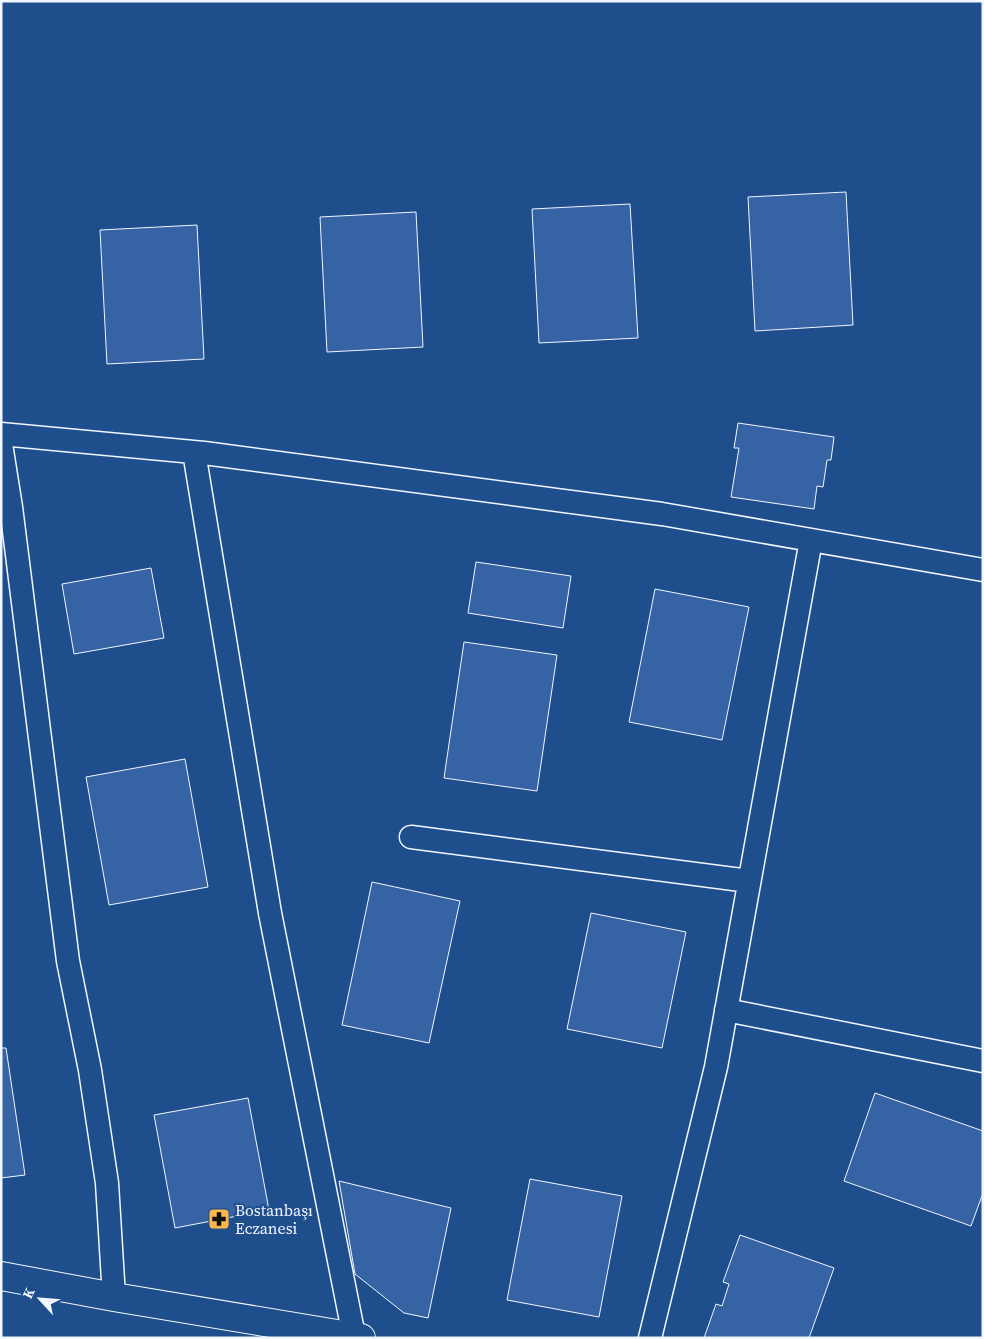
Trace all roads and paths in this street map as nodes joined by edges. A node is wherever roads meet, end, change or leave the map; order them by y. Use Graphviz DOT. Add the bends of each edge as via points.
graph roads {
  1 [pos="1,434"];
  2 [pos="1,444"];
  3 [pos="194,452"];
  4 [pos="811,540"];
  5 [pos="983,570"];
  6 [pos="412,837"];
  7 [pos="749,881"];
  8 [pos="726,1010"];
  9 [pos="983,1061"];
  10 [pos="1,1276"];
  11 [pos="114,1297"];
  12 [pos="357,1337"];
  13 [pos="650,1338"];
  1 -- 3 [label="street"];
  2 -- 11 [label="street" via="68,961 90,1070 107,1182"];
  3 -- 4 [label="street" via="662,514"];
  3 -- 12 [label="street" via="270,913"];
  4 -- 5 [label="street"];
  4 -- 7 [label="street"];
  6 -- 7 [label="street"];
  7 -- 8 [label="street"];
  8 -- 9 [label="street"];
  8 -- 13 [label="street" via="716,1068"];
  10 -- 11 [label="main road"];
  11 -- 12 [label="main road"];
}
